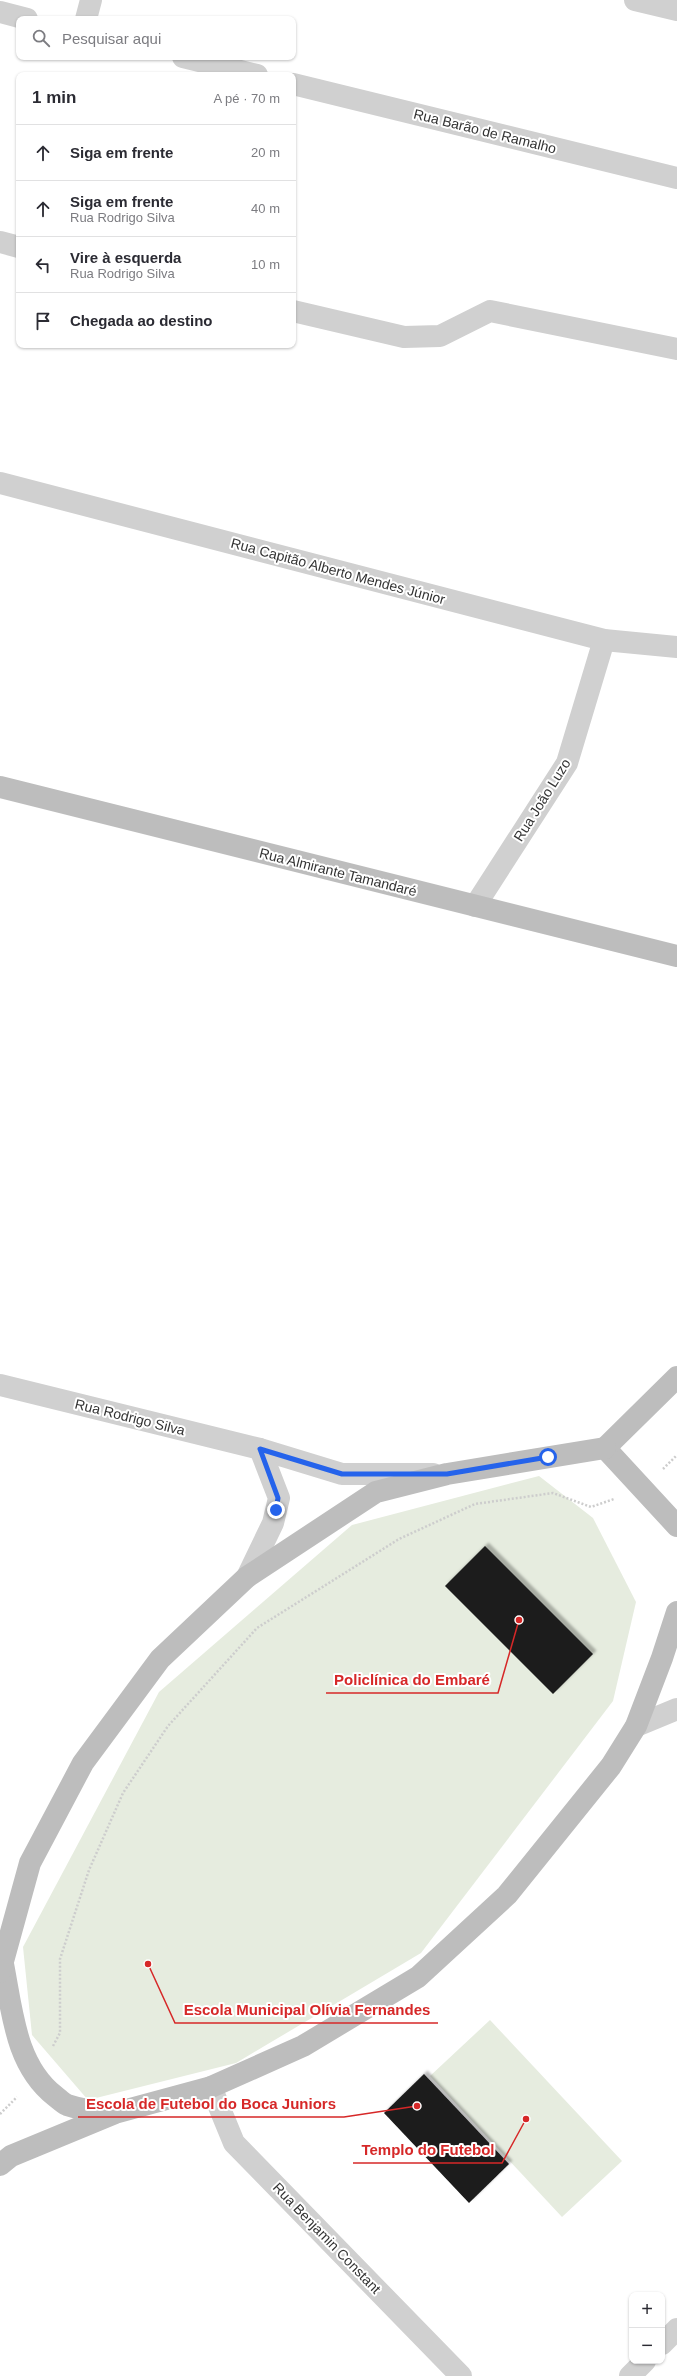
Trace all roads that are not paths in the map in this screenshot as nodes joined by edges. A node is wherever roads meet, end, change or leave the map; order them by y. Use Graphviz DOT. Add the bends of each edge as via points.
graph roads {
  1 [pos="91,0"];
  2 [pos="635,0"];
  3 [pos="677,10"];
  4 [pos="0,12"];
  5 [pos="16,16"];
  6 [pos="87,16"];
  7 [pos="191,60"];
  8 [pos="217,70"];
  9 [pos="233,72"];
  10 [pos="296,85"];
  11 [pos="677,177"];
  12 [pos="0,242"];
  13 [pos="16,246"];
  14 [pos="296,312"];
  15 [pos="677,349"];
  16 [pos="0,483"];
  17 [pos="604,640"];
  18 [pos="677,647"];
  19 [pos="0,787"];
  20 [pos="474,906"];
  21 [pos="677,956"];
  22 [pos="677,1377"];
  23 [pos="0,1385"];
  24 [pos="605,1448"];
  25 [pos="260,1449"];
  26 [pos="447,1474"];
  27 [pos="677,1526"];
  28 [pos="677,1537"];
  29 [pos="247,1577"];
  30 [pos="677,1612"];
  31 [pos="677,1709"];
  32 [pos="636,1726"];
  33 [pos="1,1963"];
  34 [pos="211,2087"];
  35 [pos="115,2113"];
  36 [pos="0,2165"];
  37 [pos="677,2330"];
  38 [pos="665,2341"];
  39 [pos="642,2364"];
  40 [pos="461,2376"];
  41 [pos="630,2376"];
  1 -- 6 [label="street"];
  2 -- 3 [label="street"];
  4 -- 5 [label="street"];
  7 -- 8 [label="street"];
  8 -- 9 [label="street"];
  10 -- 11 [label="street, Rua Barão de Ramalho"];
  12 -- 13 [label="street"];
  14 -- 15 [label="street" via="404,337 440,336 490,311"];
  16 -- 17 [label="street, Rua Capitão Alberto Mendes Júnior"];
  17 -- 18 [label="street, Rua Capitão Alberto Mendes Júnior"];
  17 -- 20 [label="street, Rua João Luzo" via="567,763"];
  19 -- 20 [label="main road, Rua Almirante Tamandaré"];
  20 -- 21 [label="main road, Rua Almirante Tamandaré"];
  22 -- 24 [label="main road"];
  23 -- 25 [label="street, Rua Rodrigo Silva"];
  24 -- 26 [label="main road"];
  24 -- 27 [label="main road"];
  25 -- 26 [label="street, Rua Rodrigo Silva" via="342,1474"];
  25 -- 29 [label="street" via="278,1498 273,1523"];
  26 -- 29 [label="main road" via="376,1492"];
  27 -- 28 [label="main road"];
  29 -- 33 [label="main road" via="160,1659 83,1763 30,1863"];
  30 -- 32 [label="main road"];
  31 -- 32 [label="street"];
  32 -- 34 [label="main road" via="611,1766 507,1895 418,1978 303,2046"];
  33 -- 35 [label="main road" via="16,2032 23,2055 36,2078 66,2104 89,2111"];
  34 -- 35 [label="main road"];
  34 -- 40 [label="street, Rua Benjamin Constant" via="234,2143"];
  35 -- 36 [label="main road" via="11,2156"];
  37 -- 38 [label="street"];
  39 -- 41 [label="street"];
}
